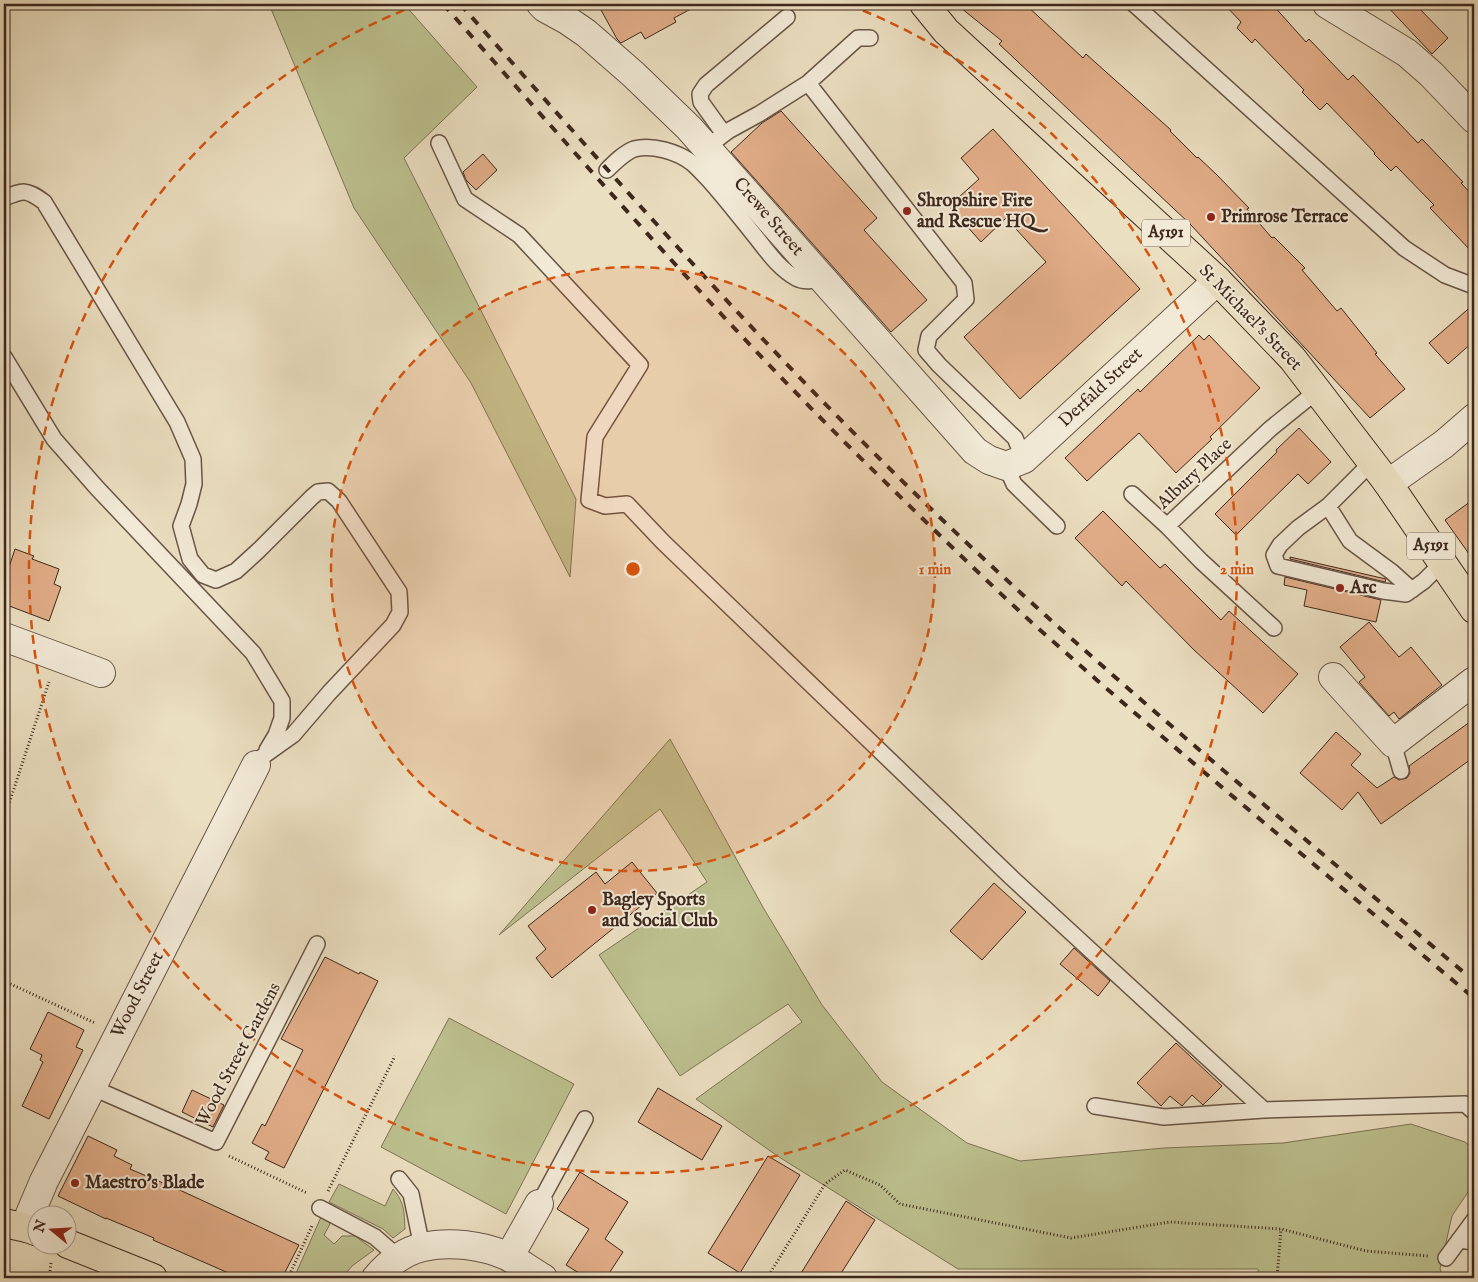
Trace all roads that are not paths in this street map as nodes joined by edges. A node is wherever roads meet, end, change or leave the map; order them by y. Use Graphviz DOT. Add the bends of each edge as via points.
graph roads {
  1 [pos="541,4"];
  2 [pos="924,4"];
  3 [pos="1134,4"];
  4 [pos="1327,4"];
  5 [pos="574,12"];
  6 [pos="787,17"];
  7 [pos="870,38"];
  8 [pos="808,83"];
  9 [pos="1474,119"];
  10 [pos="715,140"];
  11 [pos="439,143"];
  12 [pos="607,170"];
  13 [pos="4,198"];
  14 [pos="821,276"];
  15 [pos="1216,280"];
  16 [pos="1474,286"];
  17 [pos="4,357"];
  18 [pos="1316,391"];
  19 [pos="1474,418"];
  20 [pos="1015,462"];
  21 [pos="1380,472"];
  22 [pos="1132,494"];
  23 [pos="1328,506"];
  24 [pos="1057,526"];
  25 [pos="1167,526"];
  26 [pos="1442,563"];
  27 [pos="1412,590"];
  28 [pos="1474,609"];
  29 [pos="1274,628"];
  30 [pos="4,637"];
  31 [pos="102,673"];
  32 [pos="1333,677"];
  33 [pos="1474,681"];
  34 [pos="1392,744"];
  35 [pos="259,761"];
  36 [pos="1401,771"];
  37 [pos="318,944"];
  38 [pos="91,1087"];
  39 [pos="1095,1106"];
  40 [pos="1264,1110"];
  41 [pos="1474,1112"];
  42 [pos="586,1119"];
  43 [pos="398,1179"];
  44 [pos="322,1204"];
  45 [pos="539,1204"];
  46 [pos="1474,1220"];
  47 [pos="23,1228"];
  48 [pos="1467,1241"];
  49 [pos="78,1248"];
  50 [pos="410,1252"];
  51 [pos="509,1257"];
  52 [pos="1446,1258"];
  53 [pos="154,1278"];
  54 [pos="376,1278"];
  55 [pos="543,1278"];
  1 -- 5 [label="street, Crewe Street" via="545,8"];
  2 -- 15 [label="main road, St Michael's Street / A5191" via="946,31"];
  3 -- 16 [label="lane" via="1404,248 1445,275"];
  4 -- 9 [label="street" via="1408,53"];
  5 -- 10 [label="street, Crewe Street" via="586,33 689,128"];
  6 -- 10 [label="lane" via="706,85 700,94"];
  7 -- 8 [label="lane" via="858,38"];
  8 -- 10 [label="lane"];
  8 -- 20 [label="lane" via="964,283 966,298 929,336 926,350 1015,438"];
  10 -- 14 [label="street, Crewe Street"];
  11 -- 40 [label="lane" via="465,199 519,235 640,365 595,437 589,500 605,506 627,504 1012,878"];
  12 -- 14 [label="lane" via="626,153 636,149 665,150 681,155 693,163 722,195 787,272 808,281"];
  13 -- 35 [label="lane" via="20,191 32,193 44,202 177,422 193,460 194,484 181,526 190,559 203,575 216,580 236,571 312,497 318,492 328,492 339,501 399,592 400,612 393,625 292,735"];
  14 -- 20 [label="street, Crewe Street" via="975,451 989,460"];
  15 -- 18 [label="main road, St Michael's Street / A5191" via="1292,358"];
  15 -- 20 [label="street, Derfald Street"];
  17 -- 35 [label="lane" via="54,439 253,654 266,674 282,701 282,718 276,735"];
  18 -- 21 [label="main road, St Michael's Street / A5191"];
  18 -- 25 [label="lane, Albury Place" via="1270,429"];
  19 -- 21 [label="street" via="1396,478"];
  20 -- 24 [label="lane" via="1014,484"];
  21 -- 23 [label="lane"];
  21 -- 26 [label="main road, A5191"];
  22 -- 25 [label="lane"];
  23 -- 27 [label="lane" via="1350,541"];
  23 -- 27 [label="lane" via="1280,544 1274,555 1278,566 1383,592 1406,594"];
  25 -- 29 [label="lane, Albury Place"];
  26 -- 27 [label="lane"];
  26 -- 28 [label="main road, A5191"];
  30 -- 31 [label="street"];
  32 -- 34 [label="street"];
  33 -- 34 [label="street"];
  34 -- 36 [label="lane"];
  35 -- 38 [label="street, Wood Street"];
  37 -- 38 [label="lane, Wood Street Gardens" via="216,1142"];
  38 -- 47 [label="street, Wood Street"];
  39 -- 40 [label="lane" via="1164,1117"];
  40 -- 41 [label="lane" via="1465,1104"];
  42 -- 45 [label="lane"];
  43 -- 50 [label="lane" via="411,1194"];
  44 -- 50 [label="lane" via="375,1237"];
  45 -- 51 [label="street"];
  46 -- 48 [label="lane"];
  48 -- 52 [label="lane"];
  49 -- 53 [label="main road"];
  50 -- 51 [label="street" via="441,1245 469,1246"];
  50 -- 54 [label="street"];
  51 -- 55 [label="street"];
}
